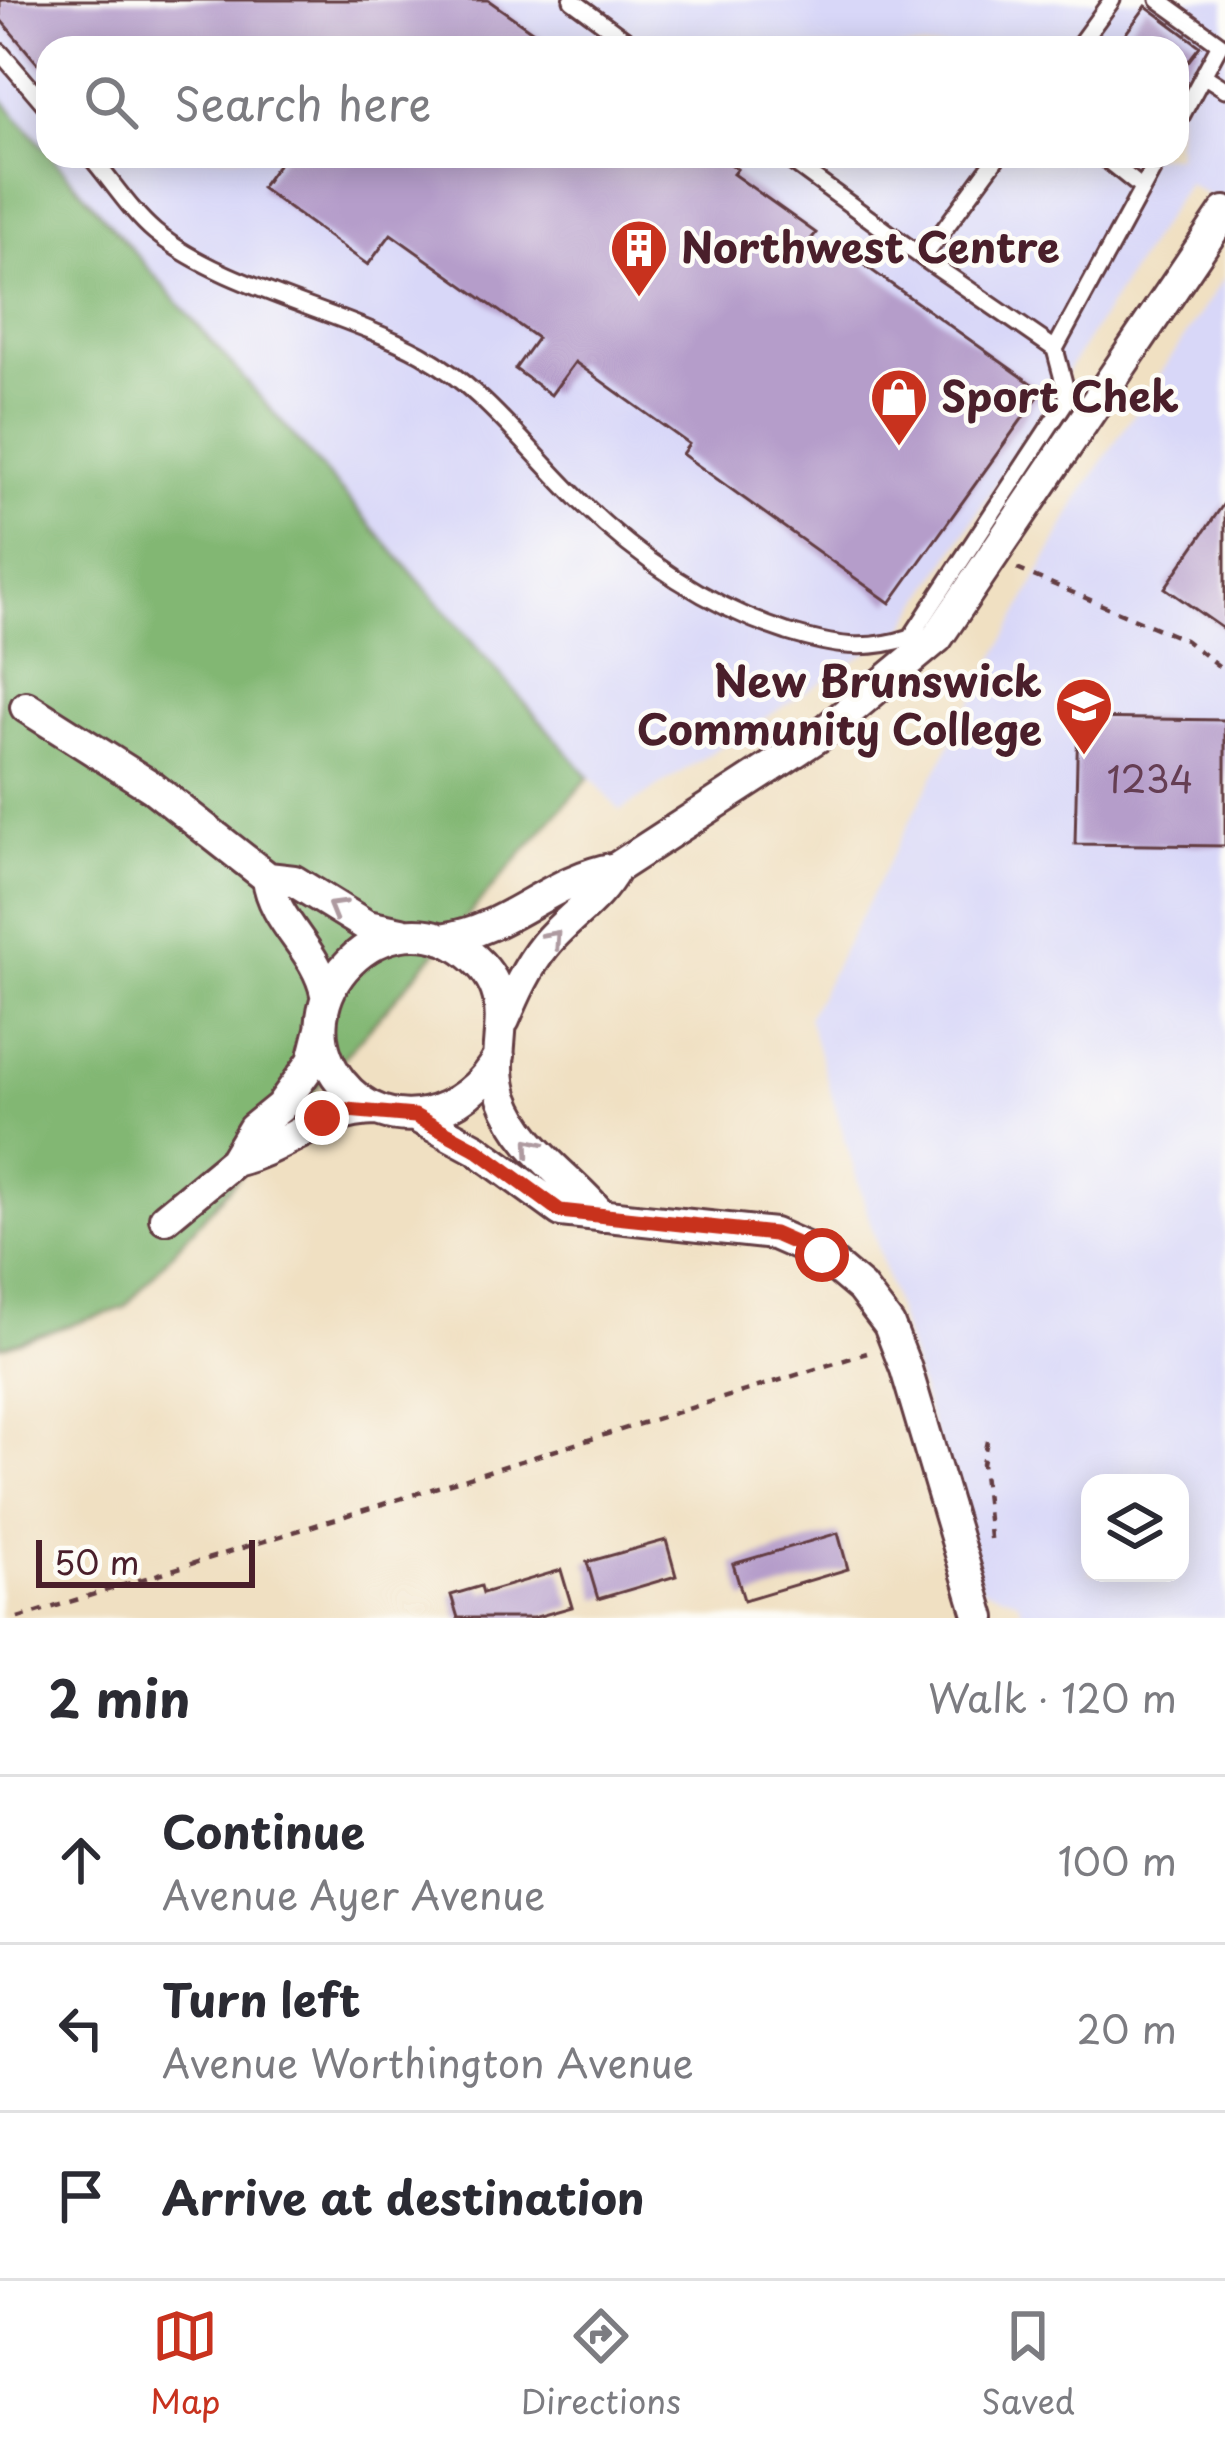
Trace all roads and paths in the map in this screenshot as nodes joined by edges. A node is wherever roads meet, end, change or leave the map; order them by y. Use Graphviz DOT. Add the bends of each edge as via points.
graph roads {
  1 [pos="572,0"];
  2 [pos="1112,0"];
  3 [pos="1159,0"];
  4 [pos="621,36"];
  5 [pos="1086,36"];
  6 [pos="0,52"];
  7 [pos="1203,75"];
  8 [pos="1225,89"];
  9 [pos="36,94"];
  10 [pos="1189,101"];
  11 [pos="100,168"];
  12 [pos="800,168"];
  13 [pos="989,168"];
  14 [pos="1117,168"];
  15 [pos="1153,168"];
  16 [pos="1142,188"];
  17 [pos="1225,212"];
  18 [pos="923,258"];
  19 [pos="1055,349"];
  20 [pos="995,556"];
  21 [pos="1225,671"];
  22 [pos="26,707"];
  23 [pos="616,868"];
  24 [pos="268,878"];
  25 [pos="406,934"];
  26 [pos="442,939"];
  27 [pos="326,994"];
  28 [pos="504,1020"];
  29 [pos="321,1029"];
  30 [pos="499,1056"];
  31 [pos="380,1110"];
  32 [pos="415,1116"];
  33 [pos="234,1161"];
  34 [pos="602,1216"];
  35 [pos="165,1218"];
  36 [pos="878,1349"];
  37 [pos="18,1618"];
  38 [pos="980,1618"];
  1 -- 4 [label="lane"];
  2 -- 5 [label="lane"];
  3 -- 7 [label="lane" via="1220,44"];
  6 -- 9 [label="lane"];
  7 -- 8 [label="lane"];
  7 -- 10 [label="lane"];
  11 -- 19 [label="lane" via="156,232 238,278 421,354 475,392 578,500 687,588 826,644 873,650 911,637 1068,398"];
  12 -- 18 [label="lane"];
  13 -- 18 [label="lane"];
  14 -- 16 [label="lane"];
  15 -- 16 [label="lane"];
  16 -- 19 [label="lane"];
  17 -- 20 [label="street"];
  18 -- 19 [label="lane"];
  20 -- 21 [label="path" via="1184,640"];
  20 -- 23 [label="street" via="938,638 836,722"];
  22 -- 24 [label="street" via="152,787"];
  23 -- 26 [label="street" via="579,874 479,934"];
  28 -- 23 [label="street, one-way" via="532,962 600,898"];
  25 -- 24 [label="street, one-way" via="367,926 294,881"];
  24 -- 27 [label="street" via="271,902 321,970"];
  25 -- 26 [label="street"];
  25 -- 27 [label="street" via="357,952"];
  26 -- 28 [label="street" via="485,970"];
  27 -- 29 [label="street"];
  28 -- 30 [label="street"];
  29 -- 31 [label="street" via="338,1078"];
  29 -- 33 [label="street" via="302,1080 253,1129"];
  30 -- 32 [label="street" via="466,1099"];
  34 -- 30 [label="street, one-way" via="523,1139 502,1095"];
  31 -- 32 [label="street"];
  31 -- 33 [label="street" via="322,1118 270,1152"];
  32 -- 34 [label="street" via="560,1211"];
  33 -- 35 [label="street"];
  34 -- 38 [label="street" via="774,1234 822,1255 861,1288 889,1325 906,1369"];
  36 -- 37 [label="path"];
}
